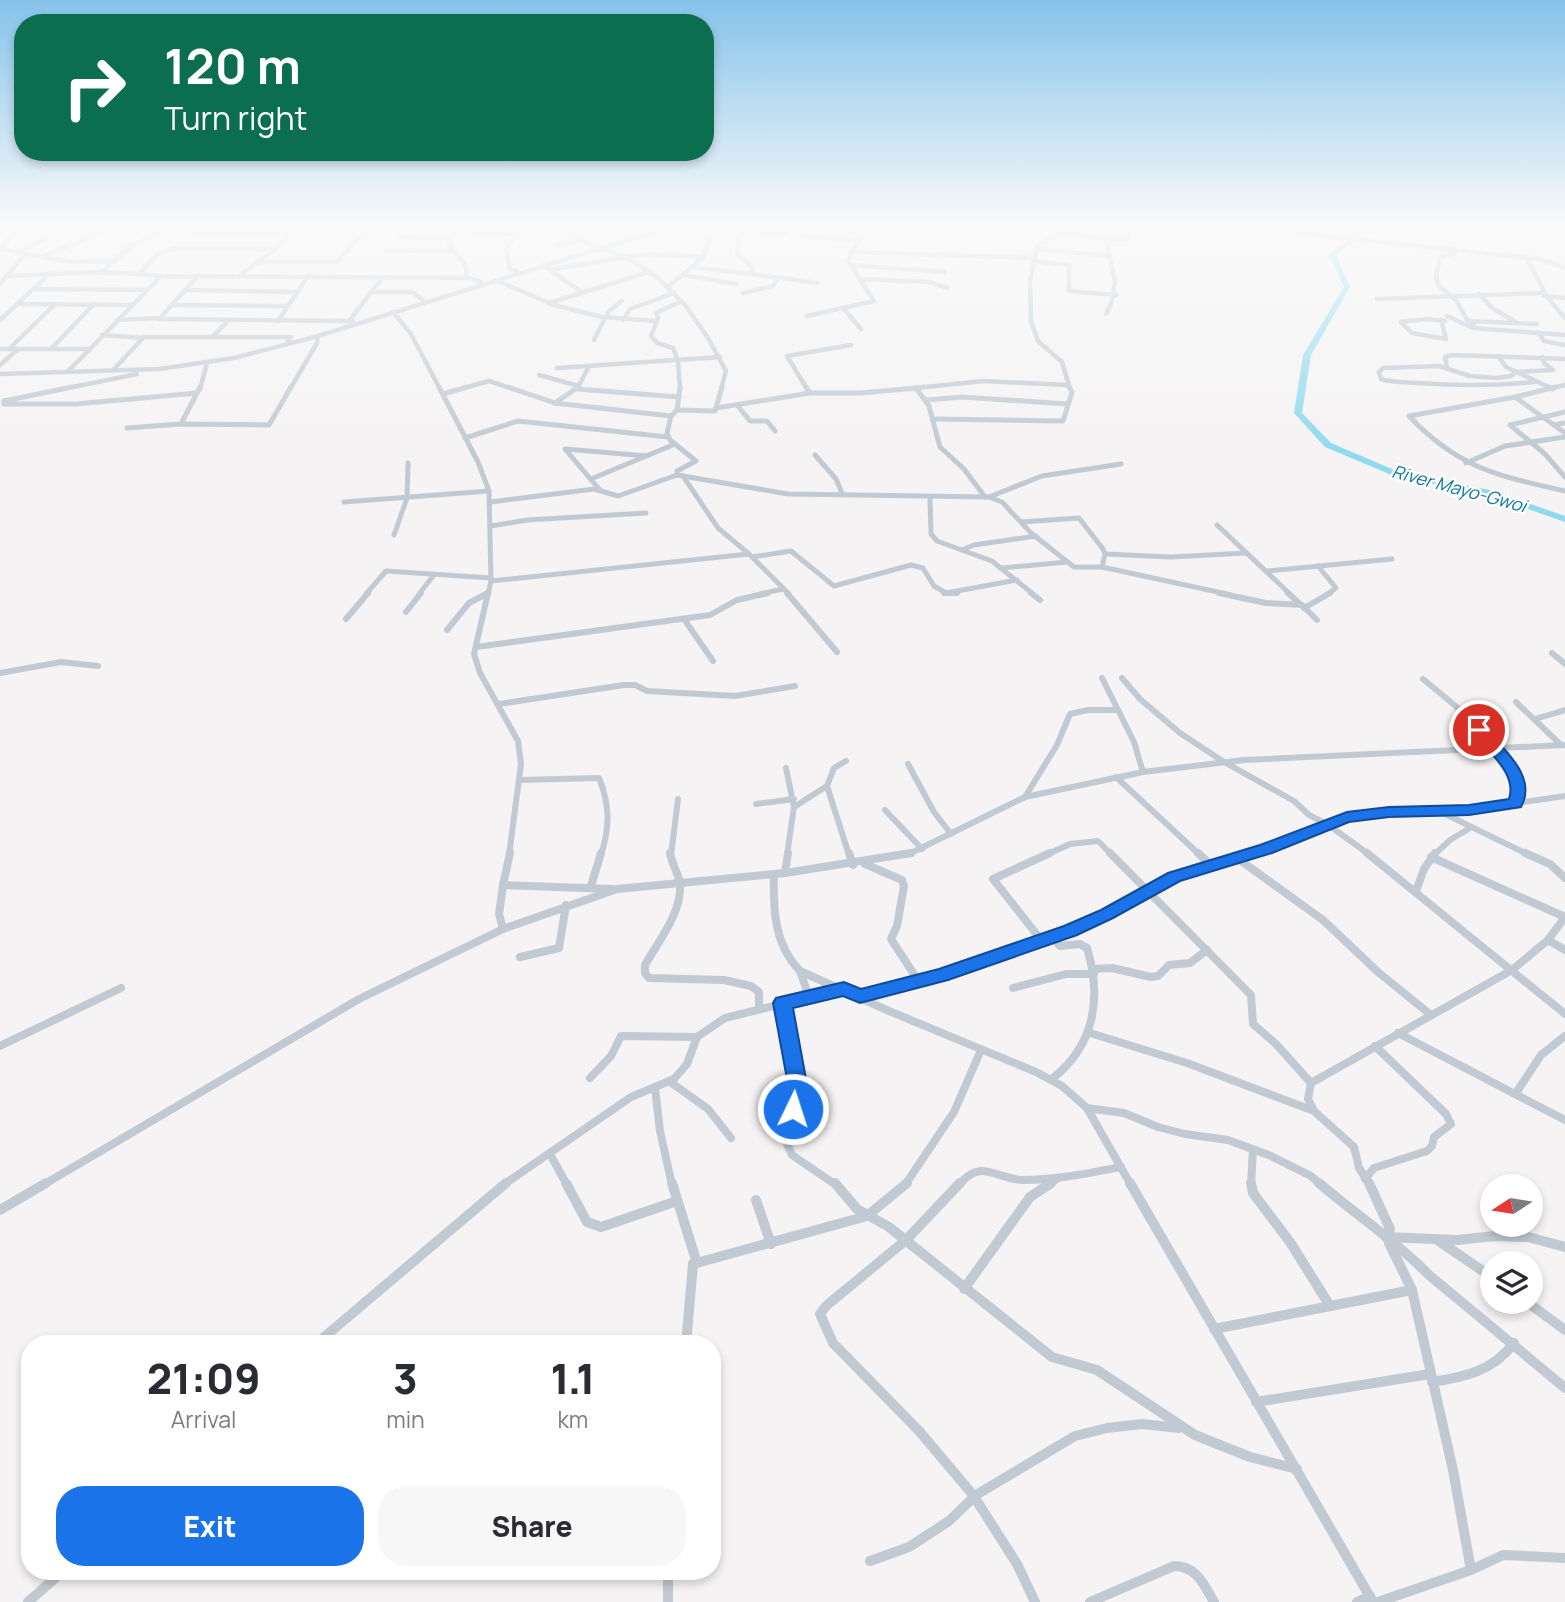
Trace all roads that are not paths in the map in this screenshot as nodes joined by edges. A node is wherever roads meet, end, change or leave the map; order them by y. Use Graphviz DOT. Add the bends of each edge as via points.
graph roads {
  1 [pos="21,301"];
  2 [pos="134,301"];
  3 [pos="176,301"];
  4 [pos="291,301"];
  5 [pos="367,301"];
  6 [pos="420,301"];
  7 [pos="428,301"];
  8 [pos="544,301"];
  9 [pos="556,301"];
  10 [pos="622,301"];
  11 [pos="653,301"];
  12 [pos="874,301"];
  13 [pos="1030,301"];
  14 [pos="1113,301"];
  15 [pos="1457,301"];
  16 [pos="1485,301"];
  17 [pos="1549,301"];
  18 [pos="680,302"];
  19 [pos="549,303"];
  20 [pos="18,304"];
  21 [pos="55,304"];
  22 [pos="94,304"];
  23 [pos="131,304"];
  24 [pos="172,305"];
  25 [pos="288,306"];
  26 [pos="843,308"];
  27 [pos="393,312"];
  28 [pos="1106,314"];
  29 [pos="807,316"];
  30 [pos="1447,316"];
  31 [pos="604,318"];
  32 [pos="1565,318"];
  33 [pos="0,320"];
  34 [pos="117,320"];
  35 [pos="158,320"];
  36 [pos="229,320"];
  37 [pos="623,320"];
  38 [pos="1441,320"];
  39 [pos="278,321"];
  40 [pos="352,321"];
  41 [pos="656,321"];
  42 [pos="1454,321"];
  43 [pos="1469,321"];
  44 [pos="1517,323"];
  45 [pos="1537,324"];
  46 [pos="1478,327"];
  47 [pos="861,329"];
  48 [pos="1538,332"];
  49 [pos="102,335"];
  50 [pos="1565,335"];
  51 [pos="318,336"];
  52 [pos="142,337"];
  53 [pos="212,337"];
  54 [pos="594,340"];
  55 [pos="287,342"];
  56 [pos="851,345"];
  57 [pos="1565,345"];
  58 [pos="0,349"];
  59 [pos="9,349"];
  60 [pos="18,349"];
  61 [pos="51,349"];
  62 [pos="90,349"];
  63 [pos="1498,356"];
  64 [pos="720,357"];
  65 [pos="1543,357"];
  66 [pos="1565,359"];
  67 [pos="678,361"];
  68 [pos="207,363"];
  69 [pos="181,364"];
  70 [pos="0,365"];
  71 [pos="589,366"];
  72 [pos="1447,367"];
  73 [pos="557,368"];
  74 [pos="70,369"];
  75 [pos="114,369"];
  76 [pos="159,369"];
  77 [pos="0,372"];
  78 [pos="1516,372"];
  79 [pos="539,375"];
  80 [pos="1534,382"];
  81 [pos="1067,385"];
  82 [pos="1565,385"];
  83 [pos="578,387"];
  84 [pos="916,388"];
  85 [pos="1553,389"];
  86 [pos="197,393"];
  87 [pos="810,393"];
  88 [pos="443,394"];
  89 [pos="680,397"];
  90 [pos="1515,397"];
  91 [pos="926,400"];
  92 [pos="2,401"];
  93 [pos="555,403"];
  94 [pos="1068,404"];
  95 [pos="737,405"];
  96 [pos="716,408"];
  97 [pos="677,410"];
  98 [pos="1565,412"];
  99 [pos="671,416"];
  100 [pos="1544,417"];
  101 [pos="933,419"];
  102 [pos="1565,423"];
  103 [pos="181,424"];
  104 [pos="1554,425"];
  105 [pos="127,428"];
  106 [pos="775,431"];
  107 [pos="1565,435"];
  108 [pos="668,437"];
  109 [pos="465,438"];
  110 [pos="1530,441"];
  111 [pos="675,444"];
  112 [pos="815,455"];
  113 [pos="647,456"];
  114 [pos="408,463"];
  115 [pos="1465,463"];
  116 [pos="1121,464"];
  117 [pos="680,476"];
  118 [pos="1565,477"];
  119 [pos="591,478"];
  120 [pos="598,489"];
  121 [pos="489,491"];
  122 [pos="1565,491"];
  123 [pos="842,493"];
  124 [pos="987,497"];
  125 [pos="407,498"];
  126 [pos="930,498"];
  127 [pos="344,502"];
  128 [pos="491,502"];
  129 [pos="646,513"];
  130 [pos="1021,522"];
  131 [pos="1217,524"];
  132 [pos="491,526"];
  133 [pos="394,535"];
  134 [pos="1036,536"];
  135 [pos="962,550"];
  136 [pos="1105,554"];
  137 [pos="1246,554"];
  138 [pos="751,555"];
  139 [pos="1392,559"];
  140 [pos="1067,562"];
  141 [pos="1318,566"];
  142 [pos="1102,567"];
  143 [pos="1002,568"];
  144 [pos="1268,571"];
  145 [pos="434,575"];
  146 [pos="491,580"];
  147 [pos="1017,580"];
  148 [pos="783,589"];
  149 [pos="489,592"];
  150 [pos="1040,600"];
  151 [pos="1303,606"];
  152 [pos="406,612"];
  153 [pos="346,619"];
  154 [pos="684,619"];
  155 [pos="1317,620"];
  156 [pos="447,630"];
  157 [pos="476,647"];
  158 [pos="837,652"];
  159 [pos="1552,653"];
  160 [pos="713,661"];
  161 [pos="1565,664"];
  162 [pos="98,666"];
  163 [pos="0,673"];
  164 [pos="1102,678"];
  165 [pos="1122,678"];
  166 [pos="1423,679"];
  167 [pos="795,686"];
  168 [pos="1516,702"];
  169 [pos="499,704"];
  170 [pos="1118,710"];
  171 [pos="1565,710"];
  172 [pos="1535,719"];
  173 [pos="1564,745"];
  174 [pos="1497,749"];
  175 [pos="846,761"];
  176 [pos="1224,762"];
  177 [pos="908,764"];
  178 [pos="786,768"];
  179 [pos="1143,772"];
  180 [pos="1116,777"];
  181 [pos="519,780"];
  182 [pos="827,786"];
  183 [pos="1565,796"];
  184 [pos="1025,797"];
  185 [pos="678,799"];
  186 [pos="794,803"];
  187 [pos="756,804"];
  188 [pos="1515,804"];
  189 [pos="885,810"];
  190 [pos="1440,811"];
  191 [pos="1328,824"];
  192 [pos="1470,828"];
  193 [pos="951,834"];
  194 [pos="922,849"];
  195 [pos="1431,857"];
  196 [pos="1237,858"];
  197 [pos="864,863"];
  198 [pos="853,865"];
  199 [pos="1212,865"];
  200 [pos="785,873"];
  201 [pos="774,874"];
  202 [pos="1565,878"];
  203 [pos="680,883"];
  204 [pos="503,885"];
  205 [pos="591,886"];
  206 [pos="617,889"];
  207 [pos="1416,891"];
  208 [pos="1148,893"];
  209 [pos="566,905"];
  210 [pos="1565,917"];
  211 [pos="503,929"];
  212 [pos="1052,937"];
  213 [pos="1548,940"];
  214 [pos="1042,941"];
  215 [pos="1207,950"];
  216 [pos="1565,950"];
  217 [pos="520,957"];
  218 [pos="1512,970"];
  219 [pos="800,971"];
  220 [pos="1094,972"];
  221 [pos="919,982"];
  222 [pos="121,988"];
  223 [pos="1013,988"];
  224 [pos="844,989"];
  225 [pos="860,996"];
  226 [pos="809,997"];
  227 [pos="782,1003"];
  228 [pos="759,1009"];
  229 [pos="1565,1014"];
  230 [pos="1431,1015"];
  231 [pos="1090,1033"];
  232 [pos="1398,1033"];
  233 [pos="1565,1036"];
  234 [pos="697,1037"];
  235 [pos="0,1046"];
  236 [pos="1375,1046"];
  237 [pos="981,1050"];
  238 [pos="1053,1077"];
  239 [pos="590,1078"];
  240 [pos="669,1081"];
  241 [pos="1311,1083"];
  242 [pos="655,1088"];
  243 [pos="1516,1093"];
  244 [pos="1087,1108"];
  245 [pos="1314,1111"];
  246 [pos="1565,1121"];
  247 [pos="731,1138"];
  248 [pos="1253,1149"];
  249 [pos="550,1154"];
  250 [pos="1121,1167"];
  251 [pos="1058,1178"];
  252 [pos="1365,1179"];
  253 [pos="756,1200"];
  254 [pos="677,1201"];
  255 [pos="0,1210"];
  256 [pos="867,1216"];
  257 [pos="1386,1237"];
  258 [pos="1436,1239"];
  259 [pos="906,1240"];
  260 [pos="771,1244"];
  261 [pos="1565,1247"];
  262 [pos="693,1264"];
  263 [pos="1480,1269"];
  264 [pos="964,1289"];
  265 [pos="1412,1290"];
  266 [pos="1331,1306"];
  267 [pos="1543,1314"];
  268 [pos="1214,1329"];
  269 [pos="1565,1330"];
  270 [pos="326,1335"];
  271 [pos="687,1335"];
  272 [pos="1514,1343"];
  273 [pos="1431,1378"];
  274 [pos="1565,1388"];
  275 [pos="1256,1402"];
  276 [pos="1183,1428"];
  277 [pos="1297,1469"];
  278 [pos="976,1495"];
  279 [pos="1565,1558"];
  280 [pos="870,1561"];
  281 [pos="1471,1570"];
  282 [pos="53,1580"];
  283 [pos="668,1580"];
  284 [pos="1374,1600"];
  285 [pos="28,1602"];
  286 [pos="668,1602"];
  287 [pos="1035,1602"];
  288 [pos="1090,1602"];
  289 [pos="1214,1602"];
  290 [pos="1357,1602"];
  1 -- 20 [label="street"];
  2 -- 23 [label="street"];
  3 -- 24 [label="street"];
  4 -- 25 [label="street"];
  5 -- 40 [label="street"];
  6 -- 40 [label="street"];
  7 -- 27 [label="street"];
  8 -- 19 [label="street"];
  9 -- 19 [label="street"];
  10 -- 31 [label="street"];
  11 -- 37 [label="street" via="630,309"];
  12 -- 26 [label="street"];
  13 -- 81 [label="street" via="1031,325 1039,342 1060,358"];
  14 -- 28 [label="street"];
  15 -- 43 [label="street"];
  16 -- 44 [label="street"];
  17 -- 32 [label="street"];
  18 -- 41 [label="street" via="656,313"];
  18 -- 64 [label="street"];
  19 -- 31 [label="street"];
  20 -- 21 [label="street"];
  20 -- 33 [label="street"];
  21 -- 22 [label="street"];
  21 -- 59 [label="street"];
  22 -- 23 [label="street"];
  22 -- 61 [label="street"];
  23 -- 34 [label="street"];
  24 -- 25 [label="street"];
  24 -- 35 [label="street"];
  25 -- 39 [label="street"];
  26 -- 29 [label="street"];
  26 -- 47 [label="street"];
  27 -- 51 [label="street"];
  27 -- 88 [label="street" via="411,334"];
  30 -- 42 [label="street"];
  31 -- 37 [label="street"];
  31 -- 54 [label="street"];
  34 -- 35 [label="street"];
  34 -- 49 [label="street"];
  35 -- 36 [label="street"];
  36 -- 39 [label="street"];
  36 -- 53 [label="street"];
  37 -- 41 [label="street"];
  38 -- 38 [label="street" via="1426,319 1401,322 1412,333 1446,339"];
  38 -- 42 [label="street"];
  39 -- 40 [label="street"];
  40 -- 55 [label="street"];
  41 -- 67 [label="street" via="652,339 673,348"];
  42 -- 46 [label="street"];
  43 -- 44 [label="street"];
  43 -- 46 [label="street"];
  44 -- 45 [label="street"];
  46 -- 48 [label="street"];
  48 -- 50 [label="street"];
  48 -- 57 [label="street" via="1544,341"];
  49 -- 52 [label="street"];
  49 -- 62 [label="street"];
  51 -- 68 [label="street"];
  51 -- 103 [label="street" via="271,423"];
  52 -- 53 [label="street"];
  52 -- 75 [label="street"];
  53 -- 55 [label="street" via="291,337"];
  55 -- 69 [label="street"];
  56 -- 87 [label="street" via="787,356"];
  58 -- 59 [label="street"];
  59 -- 60 [label="street"];
  60 -- 61 [label="street"];
  60 -- 70 [label="street"];
  61 -- 62 [label="street"];
  62 -- 74 [label="street"];
  63 -- 65 [label="street"];
  63 -- 72 [label="street" via="1447,355"];
  63 -- 78 [label="street"];
  64 -- 67 [label="street"];
  64 -- 96 [label="street" via="727,373"];
  65 -- 66 [label="street"];
  65 -- 78 [label="street" via="1553,370"];
  67 -- 71 [label="street"];
  67 -- 89 [label="street"];
  68 -- 76 [label="street"];
  68 -- 86 [label="street"];
  69 -- 75 [label="street"];
  69 -- 76 [label="street"];
  71 -- 73 [label="street"];
  71 -- 83 [label="street"];
  72 -- 78 [label="street" via="1490,378"];
  72 -- 80 [label="street" via="1383,368 1379,372 1387,381 1451,386"];
  74 -- 75 [label="street"];
  74 -- 77 [label="street"];
  76 -- 77 [label="street"];
  76 -- 92 [label="street"];
  78 -- 80 [label="street"];
  79 -- 83 [label="street"];
  80 -- 85 [label="street"];
  81 -- 84 [label="street" via="983,381"];
  81 -- 94 [label="street" via="1072,394"];
  82 -- 85 [label="street"];
  83 -- 89 [label="street"];
  83 -- 93 [label="street"];
  84 -- 87 [label="street"];
  84 -- 91 [label="street"];
  85 -- 90 [label="street"];
  86 -- 92 [label="street" via="58,405"];
  86 -- 103 [label="street"];
  87 -- 95 [label="street"];
  88 -- 93 [label="street" via="489,381"];
  88 -- 109 [label="street"];
  89 -- 97 [label="street"];
  90 -- 100 [label="street"];
  90 -- 115 [label="street" via="1410,415 1442,450"];
  91 -- 94 [label="street" via="971,397"];
  91 -- 101 [label="street"];
  93 -- 99 [label="street"];
  94 -- 101 [label="street" via="1063,421"];
  95 -- 96 [label="street"];
  95 -- 106 [label="street" via="750,421 769,421"];
  96 -- 97 [label="street"];
  97 -- 99 [label="street"];
  98 -- 100 [label="street"];
  99 -- 108 [label="street"];
  100 -- 104 [label="street"];
  100 -- 110 [label="street" via="1510,424"];
  101 -- 124 [label="street" via="942,451 963,467"];
  102 -- 104 [label="street"];
  103 -- 105 [label="street"];
  104 -- 107 [label="street"];
  107 -- 110 [label="street"];
  108 -- 109 [label="street" via="518,421"];
  108 -- 111 [label="street"];
  109 -- 121 [label="street"];
  110 -- 115 [label="street"];
  110 -- 118 [label="street"];
  111 -- 113 [label="street"];
  111 -- 117 [label="street" via="696,461 677,471"];
  112 -- 123 [label="street"];
  113 -- 119 [label="street"];
  113 -- 119 [label="street" via="565,449"];
  114 -- 125 [label="street"];
  115 -- 122 [label="street"];
  116 -- 124 [label="street" via="1042,476"];
  117 -- 120 [label="street" via="618,496"];
  117 -- 123 [label="street" via="788,494"];
  117 -- 138 [label="street" via="718,528"];
  119 -- 120 [label="street"];
  120 -- 128 [label="street"];
  121 -- 125 [label="street"];
  121 -- 128 [label="street"];
  123 -- 126 [label="street"];
  124 -- 126 [label="street"];
  124 -- 130 [label="street" via="1002,502"];
  125 -- 127 [label="street"];
  125 -- 133 [label="street"];
  126 -- 135 [label="street" via="931,534 942,544"];
  128 -- 132 [label="street"];
  129 -- 132 [label="street"];
  130 -- 134 [label="street"];
  130 -- 136 [label="street" via="1076,517"];
  131 -- 137 [label="street"];
  132 -- 146 [label="street"];
  134 -- 135 [label="street"];
  134 -- 140 [label="street"];
  135 -- 143 [label="street"];
  136 -- 137 [label="street"];
  136 -- 142 [label="street"];
  137 -- 144 [label="street"];
  138 -- 146 [label="street"];
  138 -- 147 [label="street" via="791,551 834,586 911,565 923,568 943,594"];
  138 -- 148 [label="street"];
  139 -- 141 [label="street"];
  140 -- 142 [label="street" via="1080,568"];
  140 -- 143 [label="street"];
  141 -- 144 [label="street"];
  141 -- 151 [label="street" via="1336,588"];
  142 -- 151 [label="street" via="1266,603"];
  143 -- 147 [label="street"];
  144 -- 151 [label="street"];
  145 -- 146 [label="street"];
  145 -- 152 [label="street"];
  145 -- 153 [label="street" via="386,571"];
  146 -- 149 [label="street"];
  147 -- 150 [label="street"];
  148 -- 154 [label="street" via="737,600 710,615"];
  148 -- 158 [label="street"];
  149 -- 156 [label="street" via="469,603"];
  149 -- 157 [label="street"];
  151 -- 155 [label="street"];
  154 -- 157 [label="street"];
  154 -- 160 [label="street"];
  157 -- 169 [label="street" via="480,673"];
  159 -- 161 [label="street"];
  162 -- 163 [label="street" via="57,661"];
  164 -- 170 [label="street"];
  165 -- 176 [label="street" via="1159,718"];
  166 -- 174 [label="street"];
  167 -- 169 [label="street" via="734,696 647,691 624,685"];
  168 -- 172 [label="street"];
  169 -- 181 [label="street" via="518,741"];
  170 -- 179 [label="street"];
  170 -- 184 [label="street" via="1069,714 1057,745"];
  171 -- 172 [label="street"];
  172 -- 173 [label="street"];
  173 -- 174 [label="street"];
  174 -- 176 [label="street"];
  174 -- 188 [label="street" via="1514,771 1519,794"];
  175 -- 182 [label="street" via="834,768"];
  176 -- 179 [label="street"];
  176 -- 191 [label="street"];
  177 -- 193 [label="street"];
  178 -- 186 [label="street"];
  179 -- 180 [label="street"];
  180 -- 184 [label="street"];
  180 -- 199 [label="street"];
  181 -- 204 [label="street"];
  181 -- 205 [label="street" via="599,778 608,798 611,826"];
  182 -- 186 [label="street"];
  182 -- 198 [label="street"];
  183 -- 188 [label="street"];
  184 -- 193 [label="street"];
  185 -- 203 [label="street" via="670,838 673,872"];
  186 -- 187 [label="street"];
  186 -- 200 [label="street"];
  188 -- 190 [label="street"];
  189 -- 194 [label="street"];
  190 -- 191 [label="street" via="1368,814"];
  190 -- 192 [label="street"];
  191 -- 196 [label="street"];
  191 -- 207 [label="street"];
  192 -- 195 [label="street"];
  192 -- 202 [label="street" via="1550,864"];
  193 -- 194 [label="street"];
  194 -- 197 [label="street"];
  195 -- 207 [label="street"];
  195 -- 210 [label="street"];
  196 -- 199 [label="street"];
  196 -- 230 [label="street" via="1323,920"];
  197 -- 198 [label="street"];
  197 -- 221 [label="street" via="902,880 897,926 891,939"];
  198 -- 200 [label="street"];
  199 -- 208 [label="street" via="1174,877"];
  200 -- 201 [label="street"];
  201 -- 203 [label="street"];
  201 -- 219 [label="street" via="773,908 784,951"];
  203 -- 206 [label="street"];
  203 -- 228 [label="street" via="675,913 645,965 646,975 667,981 725,979 755,987"];
  204 -- 205 [label="street"];
  204 -- 211 [label="street" via="499,914"];
  205 -- 206 [label="street"];
  206 -- 209 [label="street"];
  207 -- 218 [label="street"];
  208 -- 212 [label="street"];
  208 -- 214 [label="street" via="1094,841 1070,844 993,879"];
  208 -- 215 [label="street"];
  209 -- 211 [label="street"];
  209 -- 217 [label="street" via="559,948"];
  210 -- 213 [label="street"];
  211 -- 255 [label="street" via="359,999"];
  212 -- 214 [label="street"];
  212 -- 220 [label="street" via="1060,946 1087,948"];
  213 -- 216 [label="street"];
  213 -- 218 [label="street"];
  214 -- 221 [label="street"];
  215 -- 220 [label="street" via="1189,963 1169,965 1158,976 1112,968"];
  215 -- 241 [label="street" via="1251,995 1255,1028"];
  218 -- 229 [label="street"];
  218 -- 230 [label="street"];
  219 -- 224 [label="street"];
  219 -- 226 [label="street"];
  220 -- 223 [label="street"];
  220 -- 231 [label="street"];
  221 -- 225 [label="street"];
  222 -- 235 [label="street"];
  224 -- 225 [label="street"];
  224 -- 226 [label="street"];
  225 -- 237 [label="street"];
  226 -- 227 [label="street"];
  227 -- 228 [label="street"];
  227 -- 256 [label="street" via="796,1079 788,1150 833,1181"];
  228 -- 234 [label="street" via="725,1018"];
  230 -- 232 [label="street"];
  231 -- 238 [label="street" via="1078,1057"];
  231 -- 245 [label="street" via="1159,1052"];
  232 -- 236 [label="street"];
  232 -- 243 [label="street"];
  233 -- 243 [label="street" via="1541,1055"];
  234 -- 239 [label="street" via="621,1036 611,1056"];
  234 -- 240 [label="street" via="687,1064"];
  236 -- 241 [label="street"];
  236 -- 252 [label="street" via="1451,1124 1427,1151 1374,1168"];
  237 -- 238 [label="street"];
  237 -- 256 [label="street" via="935,1143 908,1182"];
  238 -- 244 [label="street"];
  240 -- 242 [label="street"];
  240 -- 247 [label="street" via="708,1109"];
  241 -- 245 [label="street" via="1308,1099"];
  242 -- 249 [label="street" via="631,1097"];
  242 -- 254 [label="street" via="656,1115"];
  243 -- 246 [label="street"];
  244 -- 248 [label="street"];
  244 -- 250 [label="street"];
  245 -- 252 [label="street" via="1354,1147"];
  248 -- 257 [label="street" via="1311,1176"];
  248 -- 266 [label="street" via="1253,1193"];
  249 -- 254 [label="street" via="593,1226"];
  249 -- 270 [label="street" via="494,1191"];
  250 -- 251 [label="street"];
  250 -- 268 [label="street"];
  251 -- 259 [label="street" via="1016,1180 995,1172 975,1172"];
  251 -- 264 [label="street" via="1030,1197"];
  252 -- 257 [label="street" via="1385,1212 1390,1229"];
  253 -- 260 [label="street"];
  254 -- 262 [label="street" via="696,1260"];
  256 -- 259 [label="street"];
  256 -- 260 [label="street"];
  257 -- 258 [label="street"];
  257 -- 265 [label="street"];
  257 -- 272 [label="street"];
  258 -- 261 [label="street" via="1517,1237"];
  258 -- 263 [label="street"];
  259 -- 264 [label="street"];
  259 -- 278 [label="street" via="826,1306 820,1320 833,1343"];
  260 -- 262 [label="street"];
  262 -- 271 [label="street"];
  264 -- 276 [label="street" via="1052,1357 1097,1370"];
  265 -- 266 [label="street"];
  265 -- 273 [label="street"];
  266 -- 268 [label="street"];
  267 -- 269 [label="street"];
  268 -- 275 [label="street"];
  272 -- 273 [label="street" via="1506,1357 1477,1374"];
  272 -- 274 [label="street"];
  273 -- 275 [label="street"];
  273 -- 281 [label="street"];
  275 -- 277 [label="street"];
  276 -- 277 [label="street" via="1250,1457"];
  276 -- 278 [label="street" via="1142,1424 1075,1436"];
  277 -- 284 [label="street"];
  278 -- 280 [label="street" via="949,1521 909,1547"];
  278 -- 287 [label="street" via="1021,1568"];
  279 -- 281 [label="street" via="1503,1555"];
  281 -- 284 [label="street"];
  282 -- 285 [label="street"];
  283 -- 286 [label="street"];
  284 -- 290 [label="street"];
  288 -- 289 [label="street" via="1185,1565 1194,1570"];
}
